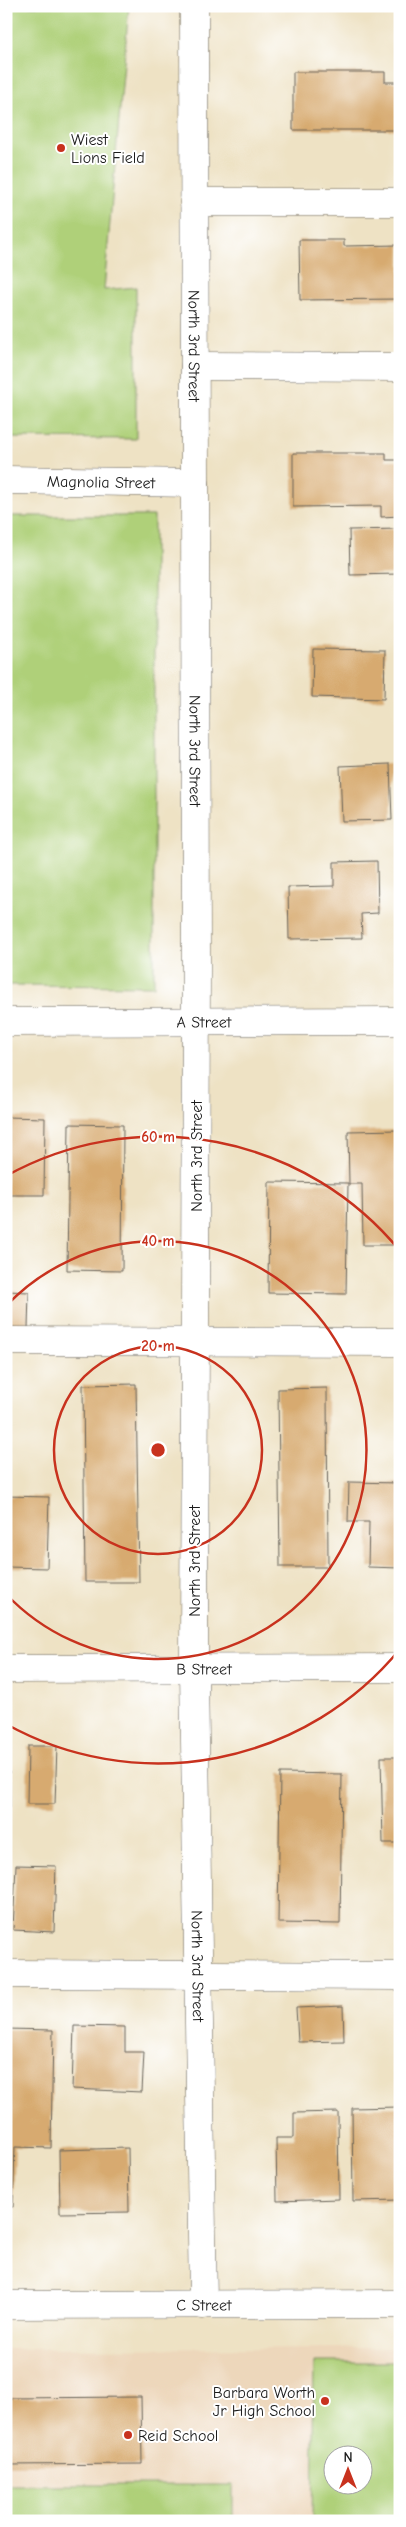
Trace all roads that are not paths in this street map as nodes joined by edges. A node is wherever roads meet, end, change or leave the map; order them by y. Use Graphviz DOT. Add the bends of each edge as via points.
graph roads {
  1 [pos="194,6"];
  2 [pos="194,202"];
  3 [pos="400,202"];
  4 [pos="195,366"];
  5 [pos="400,367"];
  6 [pos="6,480"];
  7 [pos="195,483"];
  8 [pos="400,1021"];
  9 [pos="6,1022"];
  10 [pos="196,1022"];
  11 [pos="6,1341"];
  12 [pos="195,1342"];
  13 [pos="400,1342"];
  14 [pos="400,1668"];
  15 [pos="6,1669"];
  16 [pos="194,1670"];
  17 [pos="6,1974"];
  18 [pos="198,1974"];
  19 [pos="400,1976"];
  20 [pos="400,2304"];
  21 [pos="6,2305"];
  22 [pos="203,2305"];
  1 -- 2 [label="street, North 3rd Street"];
  2 -- 3 [label="street"];
  2 -- 4 [label="street, North 3rd Street"];
  4 -- 5 [label="street"];
  4 -- 7 [label="street, North 3rd Street"];
  6 -- 7 [label="street, Magnolia Street"];
  7 -- 10 [label="street, North 3rd Street"];
  8 -- 10 [label="street, A Street"];
  9 -- 10 [label="street, A Street"];
  10 -- 12 [label="street, North 3rd Street"];
  11 -- 12 [label="street"];
  12 -- 13 [label="street"];
  12 -- 16 [label="street, North 3rd Street"];
  14 -- 16 [label="street, B Street"];
  15 -- 16 [label="street, B Street"];
  16 -- 18 [label="street, North 3rd Street"];
  17 -- 18 [label="street"];
  18 -- 19 [label="street"];
  18 -- 22 [label="street, North 3rd Street"];
  20 -- 22 [label="street, C Street"];
  21 -- 22 [label="street, C Street"];
}
